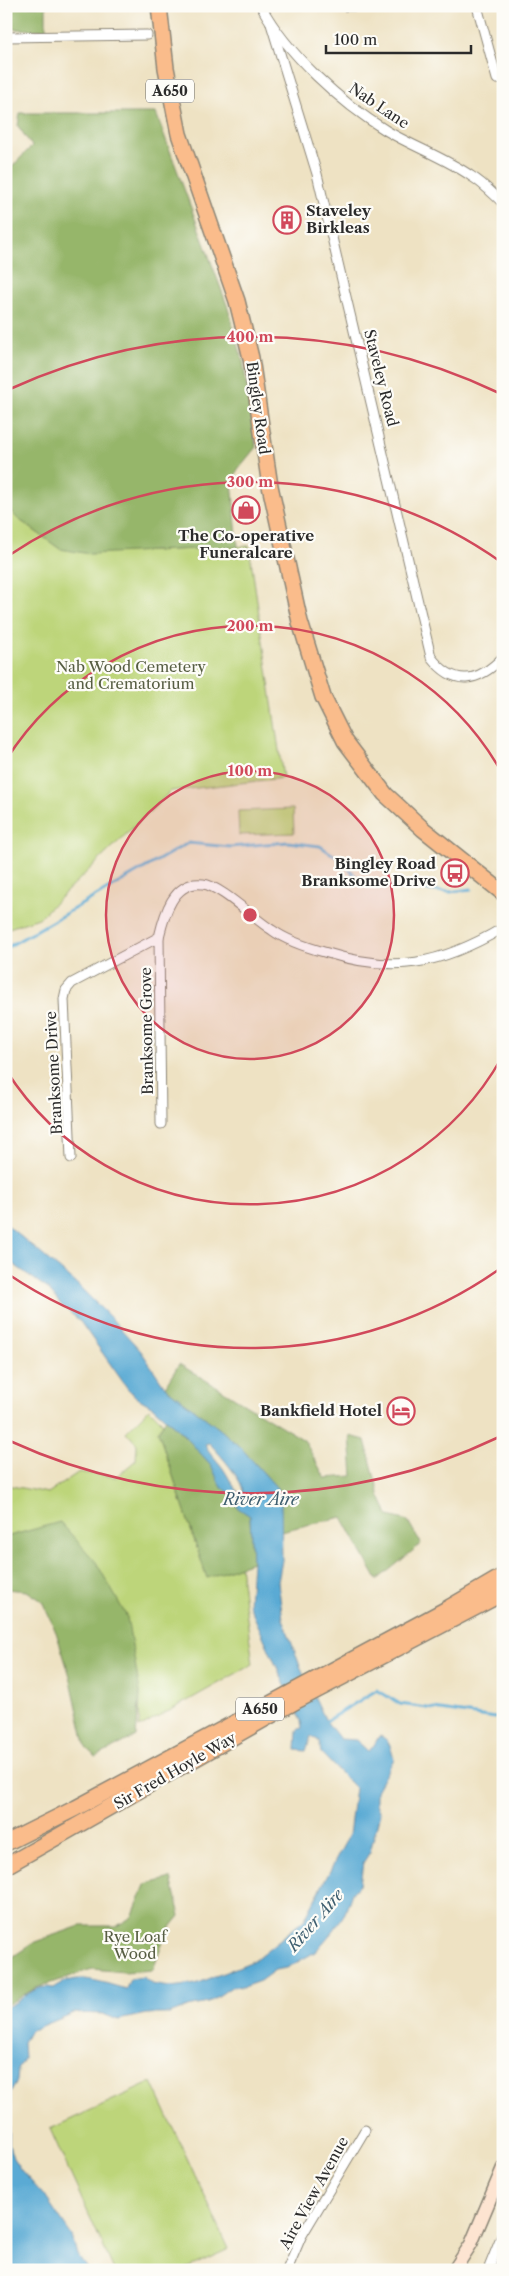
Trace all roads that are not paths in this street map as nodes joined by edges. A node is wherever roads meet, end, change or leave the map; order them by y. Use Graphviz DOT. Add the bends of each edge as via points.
graph roads {
  1 [pos="159,6"];
  2 [pos="261,6"];
  3 [pos="345,6"];
  4 [pos="388,6"];
  5 [pos="477,6"];
  6 [pos="271,24"];
  7 [pos="147,35"];
  8 [pos="6,37"];
  9 [pos="497,79"];
  10 [pos="503,203"];
  11 [pos="503,657"];
  12 [pos="503,893"];
  13 [pos="503,928"];
  14 [pos="159,938"];
  15 [pos="161,1124"];
  16 [pos="71,1158"];
  17 [pos="503,1576"];
  18 [pos="503,1592"];
  19 [pos="447,1615"];
  20 [pos="6,1843"];
  21 [pos="6,1866"];
  22 [pos="365,2130"];
  23 [pos="503,2168"];
  24 [pos="503,2233"];
  25 [pos="287,2270"];
  26 [pos="454,2270"];
  27 [pos="488,2270"];
  1 -- 12 [label="highway, Bingley Road / A650" via="166,68 179,134 237,300 251,358 270,486 300,622 323,697 345,740 384,794"];
  2 -- 6 [label="street, Nab Lane"];
  3 -- 4 [label="street"];
  5 -- 9 [label="street"];
  6 -- 10 [label="street, Nab Lane" via="322,81 352,108 388,132 472,176"];
  6 -- 11 [label="street, Staveley Road" via="317,174 431,656 442,670 469,678 482,675"];
  7 -- 8 [label="street"];
  13 -- 14 [label="street" via="482,941 416,963 370,964 301,945 274,932 219,889 202,884 177,893 164,915"];
  14 -- 15 [label="street, Branksome Grove"];
  14 -- 16 [label="street, Branksome Drive" via="72,983 66,990"];
  17 -- 19 [label="highway, Sir Fred Hoyle Way / A650"];
  18 -- 19 [label="highway, Sir Fred Hoyle Way / A650"];
  19 -- 20 [label="highway, Sir Fred Hoyle Way / A650"];
  19 -- 21 [label="highway, Sir Fred Hoyle Way / A650"];
  22 -- 25 [label="street, Aire View Avenue" via="301,2237"];
  23 -- 26 [label="main road" via="471,2244"];
  24 -- 27 [label="street"];
}
